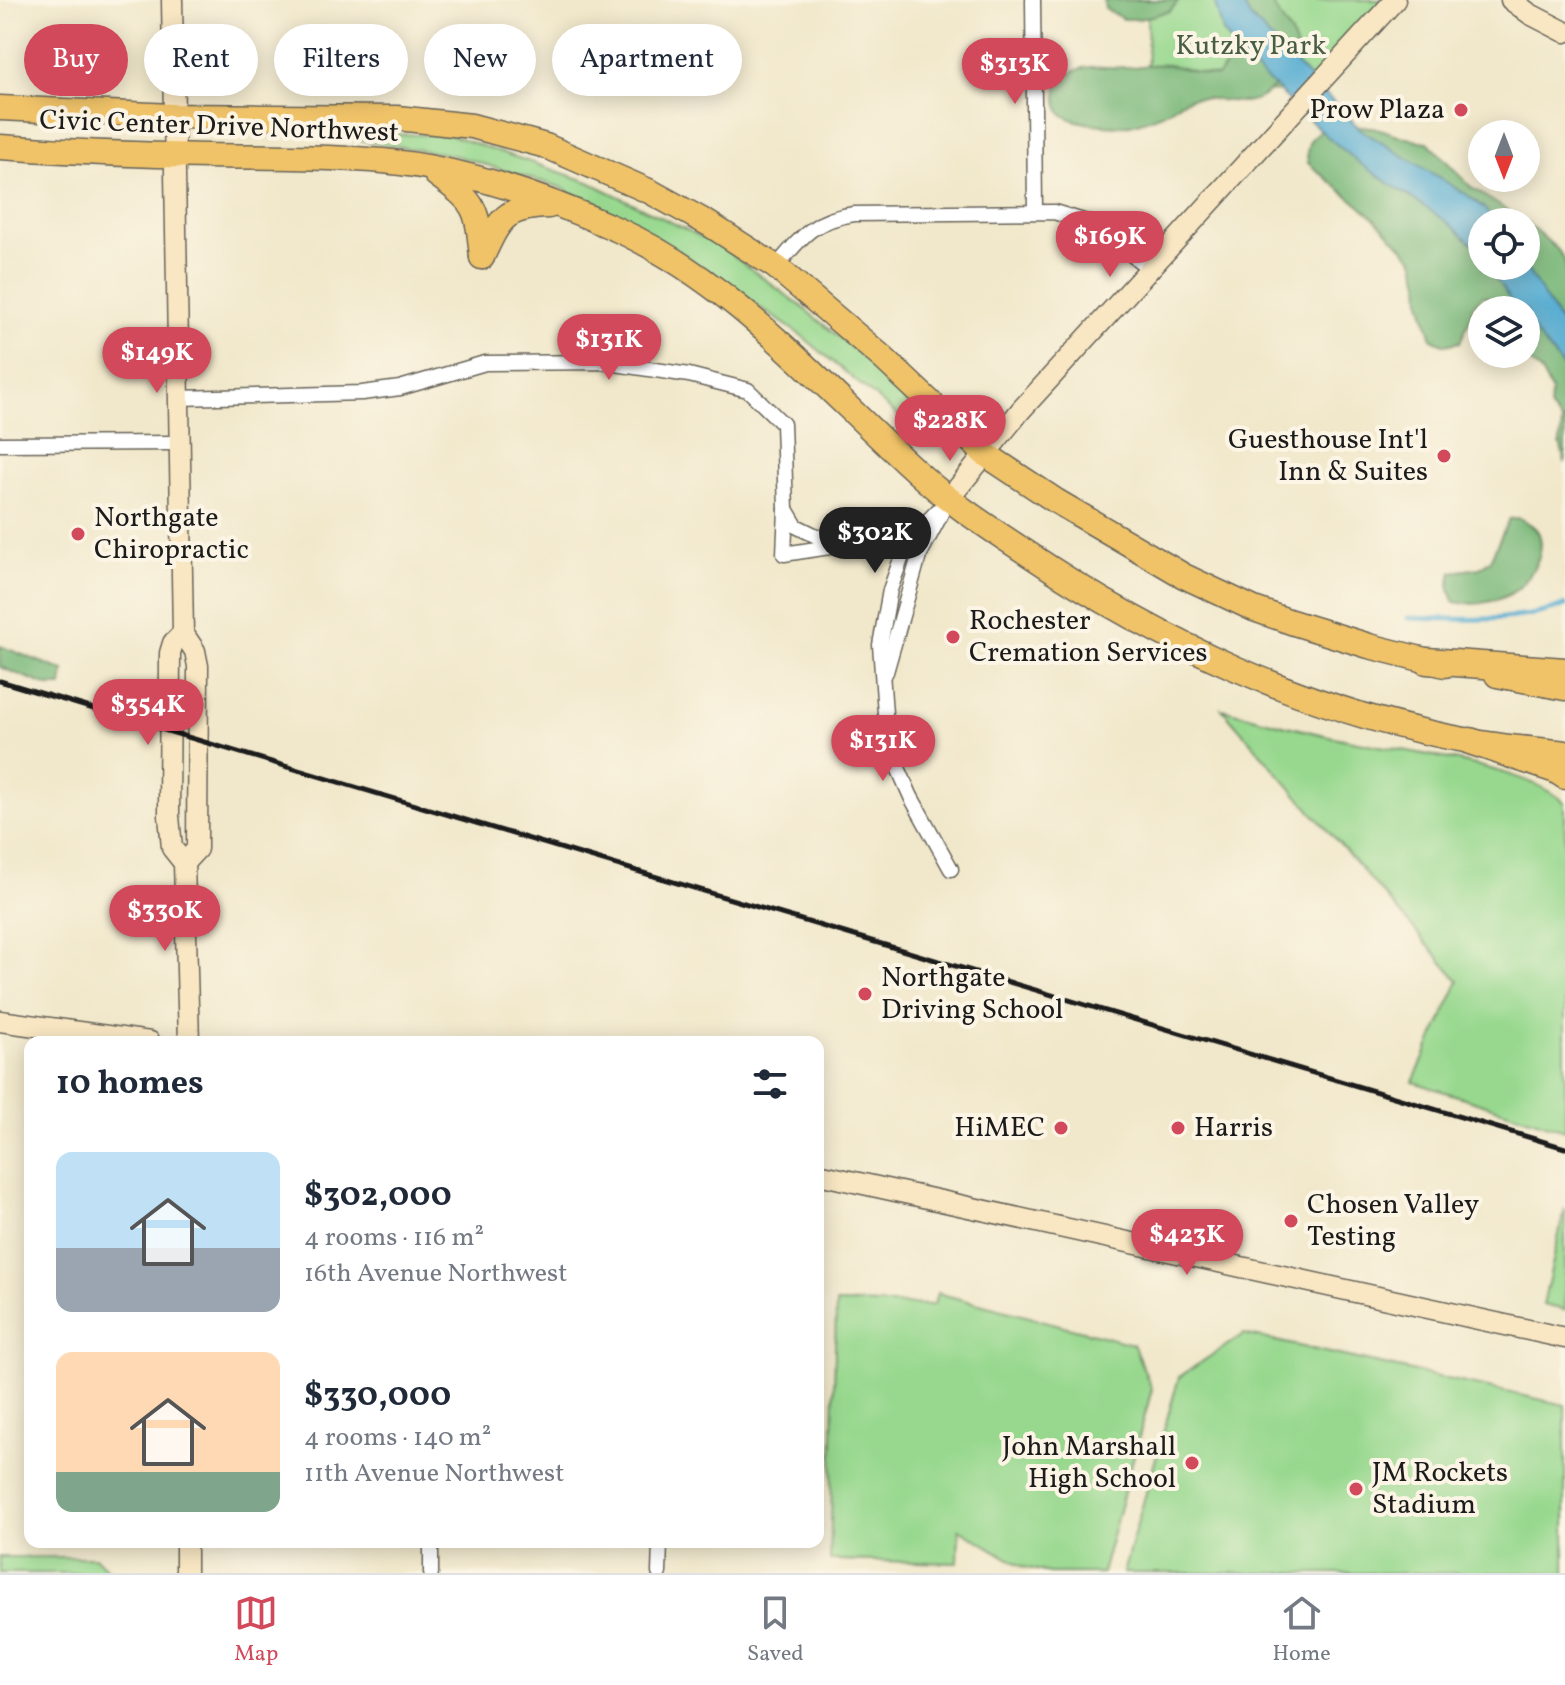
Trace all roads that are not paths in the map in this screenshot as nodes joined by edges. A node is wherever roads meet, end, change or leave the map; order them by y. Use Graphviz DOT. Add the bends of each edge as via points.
graph roads {
  1 [pos="172,0"];
  2 [pos="1033,0"];
  3 [pos="1395,0"];
  4 [pos="1511,0"];
  5 [pos="1565,32"];
  6 [pos="0,108"];
  7 [pos="173,116"];
  8 [pos="0,147"];
  9 [pos="174,155"];
  10 [pos="429,169"];
  11 [pos="558,205"];
  12 [pos="1035,211"];
  13 [pos="776,267"];
  14 [pos="1149,268"];
  15 [pos="179,398"];
  16 [pos="179,443"];
  17 [pos="0,444"];
  18 [pos="985,454"];
  19 [pos="948,500"];
  20 [pos="786,509"];
  21 [pos="912,539"];
  22 [pos="836,546"];
  23 [pos="183,633"];
  24 [pos="1427,661"];
  25 [pos="1565,671"];
  26 [pos="884,678"];
  27 [pos="1565,688"];
  28 [pos="1470,741"];
  29 [pos="1565,753"];
  30 [pos="1565,776"];
  31 [pos="184,863"];
  32 [pos="951,869"];
  33 [pos="0,1021"];
  34 [pos="107,1036"];
  35 [pos="189,1036"];
  36 [pos="824,1175"];
  37 [pos="1565,1338"];
  38 [pos="186,1548"];
  39 [pos="431,1548"];
  40 [pos="660,1548"];
  41 [pos="186,1573"];
  42 [pos="431,1573"];
  43 [pos="659,1573"];
  1 -- 7 [label="main road"];
  2 -- 12 [label="street"];
  3 -- 14 [label="main road"];
  4 -- 5 [label="main road"];
  6 -- 7 [label="main road, Civic Center Drive Northwest"];
  7 -- 9 [label="main road"];
  7 -- 13 [label="main road, Civic Center Drive Northwest" via="397,118 510,135 651,192"];
  8 -- 9 [label="main road, Civic Center Drive Northwest"];
  9 -- 10 [label="main road, Civic Center Drive Northwest" via="385,161"];
  9 -- 15 [label="main road"];
  10 -- 11 [label="main road, Civic Center Drive Northwest"];
  10 -- 11 [label="main road" via="467,196 477,214 482,257 509,213"];
  11 -- 19 [label="main road, Civic Center Drive Northwest" via="619,230 690,270 749,316"];
  12 -- 13 [label="street" via="834,217 810,229"];
  12 -- 14 [label="street" via="1090,223"];
  13 -- 18 [label="main road, Civic Center Drive Northwest"];
  14 -- 18 [label="main road"];
  15 -- 16 [label="main road"];
  15 -- 20 [label="street" via="362,393 416,384 485,363 624,365 689,375 748,390 783,424"];
  16 -- 17 [label="street"];
  16 -- 23 [label="main road"];
  18 -- 19 [label="main road"];
  18 -- 24 [label="main road, Civic Center Drive Northwest" via="1184,576 1291,622"];
  19 -- 21 [label="street"];
  19 -- 26 [label="street" via="919,556"];
  19 -- 28 [label="main road, Civic Center Drive Northwest" via="1092,595 1218,661 1327,704"];
  20 -- 22 [label="street" via="796,526"];
  20 -- 22 [label="street" via="784,554"];
  21 -- 22 [label="street" via="871,547"];
  21 -- 26 [label="street" via="890,590 880,645"];
  23 -- 31 [label="main road" via="195,651 198,726 197,849"];
  23 -- 31 [label="main road" via="170,653 169,816 172,848"];
  24 -- 25 [label="highway"];
  24 -- 27 [label="main road, Civic Center Drive Northwest"];
  26 -- 32 [label="street" via="891,752"];
  28 -- 29 [label="main road, Civic Center Drive Northwest"];
  28 -- 30 [label="highway"];
  31 -- 35 [label="main road"];
  33 -- 34 [label="main road"];
  36 -- 37 [label="main road"];
  38 -- 41 [label="main road"];
  39 -- 42 [label="street"];
  40 -- 43 [label="street"];
}
